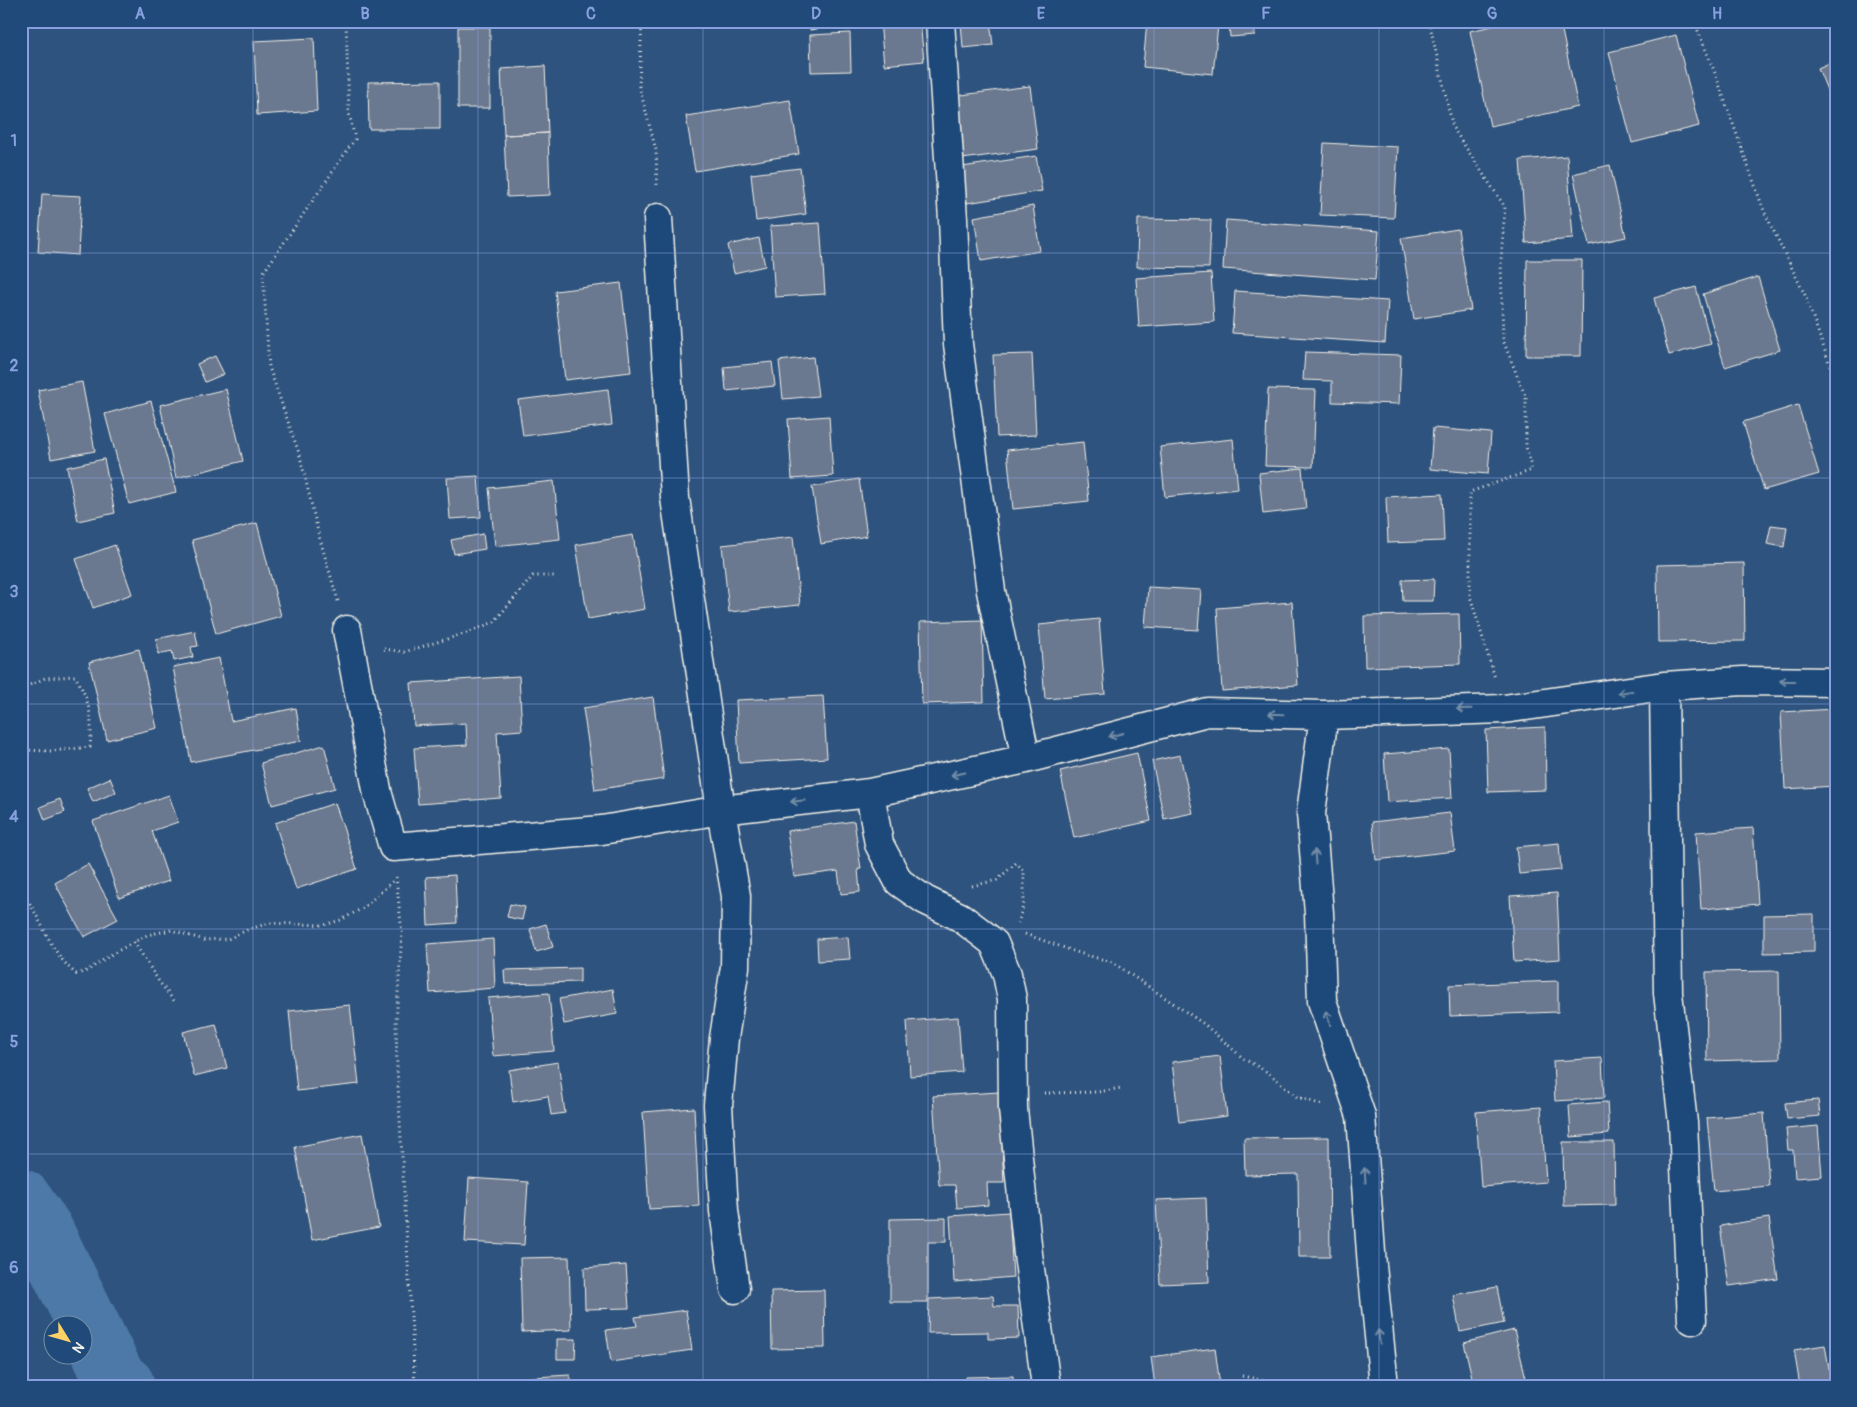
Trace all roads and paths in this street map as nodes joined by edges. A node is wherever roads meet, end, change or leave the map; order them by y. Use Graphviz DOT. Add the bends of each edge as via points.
graph roads {
  1 [pos="346,21"];
  2 [pos="642,21"];
  3 [pos="940,21"];
  4 [pos="1429,21"];
  5 [pos="1694,21"];
  6 [pos="658,218"];
  7 [pos="1836,382"];
  8 [pos="557,576"];
  9 [pos="349,640"];
  10 [pos="1836,682"];
  11 [pos="1664,686"];
  12 [pos="21,689"];
  13 [pos="1504,709"];
  14 [pos="1324,715"];
  15 [pos="21,750"];
  16 [pos="1026,759"];
  17 [pos="870,793"];
  18 [pos="721,810"];
  19 [pos="393,848"];
  20 [pos="396,878"];
  21 [pos="21,891"];
  22 [pos="925,900"];
  23 [pos="134,942"];
  24 [pos="175,1002"];
  25 [pos="1121,1088"];
  26 [pos="1013,1093"];
  27 [pos="1361,1116"];
  28 [pos="735,1289"];
  29 [pos="1692,1320"];
  30 [pos="1242,1376"];
  31 [pos="415,1386"];
  32 [pos="1046,1386"];
  33 [pos="1290,1386"];
  34 [pos="1384,1386"];
  1 -- 9 [label="path" via="349,112 355,139 263,273 269,367 300,456"];
  2 -- 6 [label="path" via="639,86 656,150"];
  3 -- 16 [label="street" via="958,344 991,591"];
  4 -- 13 [label="path" via="1454,128 1505,207 1501,260 1503,340 1526,398 1526,447 1532,470 1470,492 1470,596"];
  5 -- 7 [label="path" via="1764,211 1804,295"];
  6 -- 18 [label="street" via="675,498"];
  8 -- 9 [label="path" via="533,576 494,622 467,633 404,652"];
  9 -- 19 [label="street" via="378,795"];
  10 -- 11 [label="street, one-way" via="1742,681"];
  11 -- 13 [label="street, one-way"];
  11 -- 29 [label="street" via="1668,993 1683,1123"];
  12 -- 15 [label="path" via="46,678 75,676 86,695 92,727 90,747"];
  13 -- 14 [label="street, one-way"];
  14 -- 16 [label="street, one-way" via="1207,712"];
  27 -- 14 [label="street, one-way" via="1322,1001 1312,813"];
  16 -- 17 [label="street, one-way"];
  17 -- 18 [label="street, one-way"];
  17 -- 22 [label="street" via="880,844 887,859 899,882"];
  18 -- 19 [label="street" via="602,830"];
  18 -- 28 [label="street" via="736,896 735,967 718,1105 724,1211"];
  19 -- 20 [label="path"];
  20 -- 23 [label="path" via="363,908 324,925 269,923 228,940 204,940 171,930 147,935"];
  20 -- 31 [label="path" via="402,933 396,1023 397,1068"];
  21 -- 23 [label="path" via="47,939 63,963 76,974 88,971"];
  22 -- 26 [label="street" via="960,916 994,943 1007,974 1012,999"];
  22 -- 27 [label="path" via="997,880 1016,863 1024,871 1024,903 1016,931 1112,962 1204,1024 1244,1059 1268,1073 1297,1097"];
  23 -- 24 [label="path"];
  25 -- 26 [label="path" via="1098,1092"];
  26 -- 32 [label="street" via="1028,1254"];
  34 -- 27 [label="street, one-way"];
  30 -- 33 [label="path"];
}
